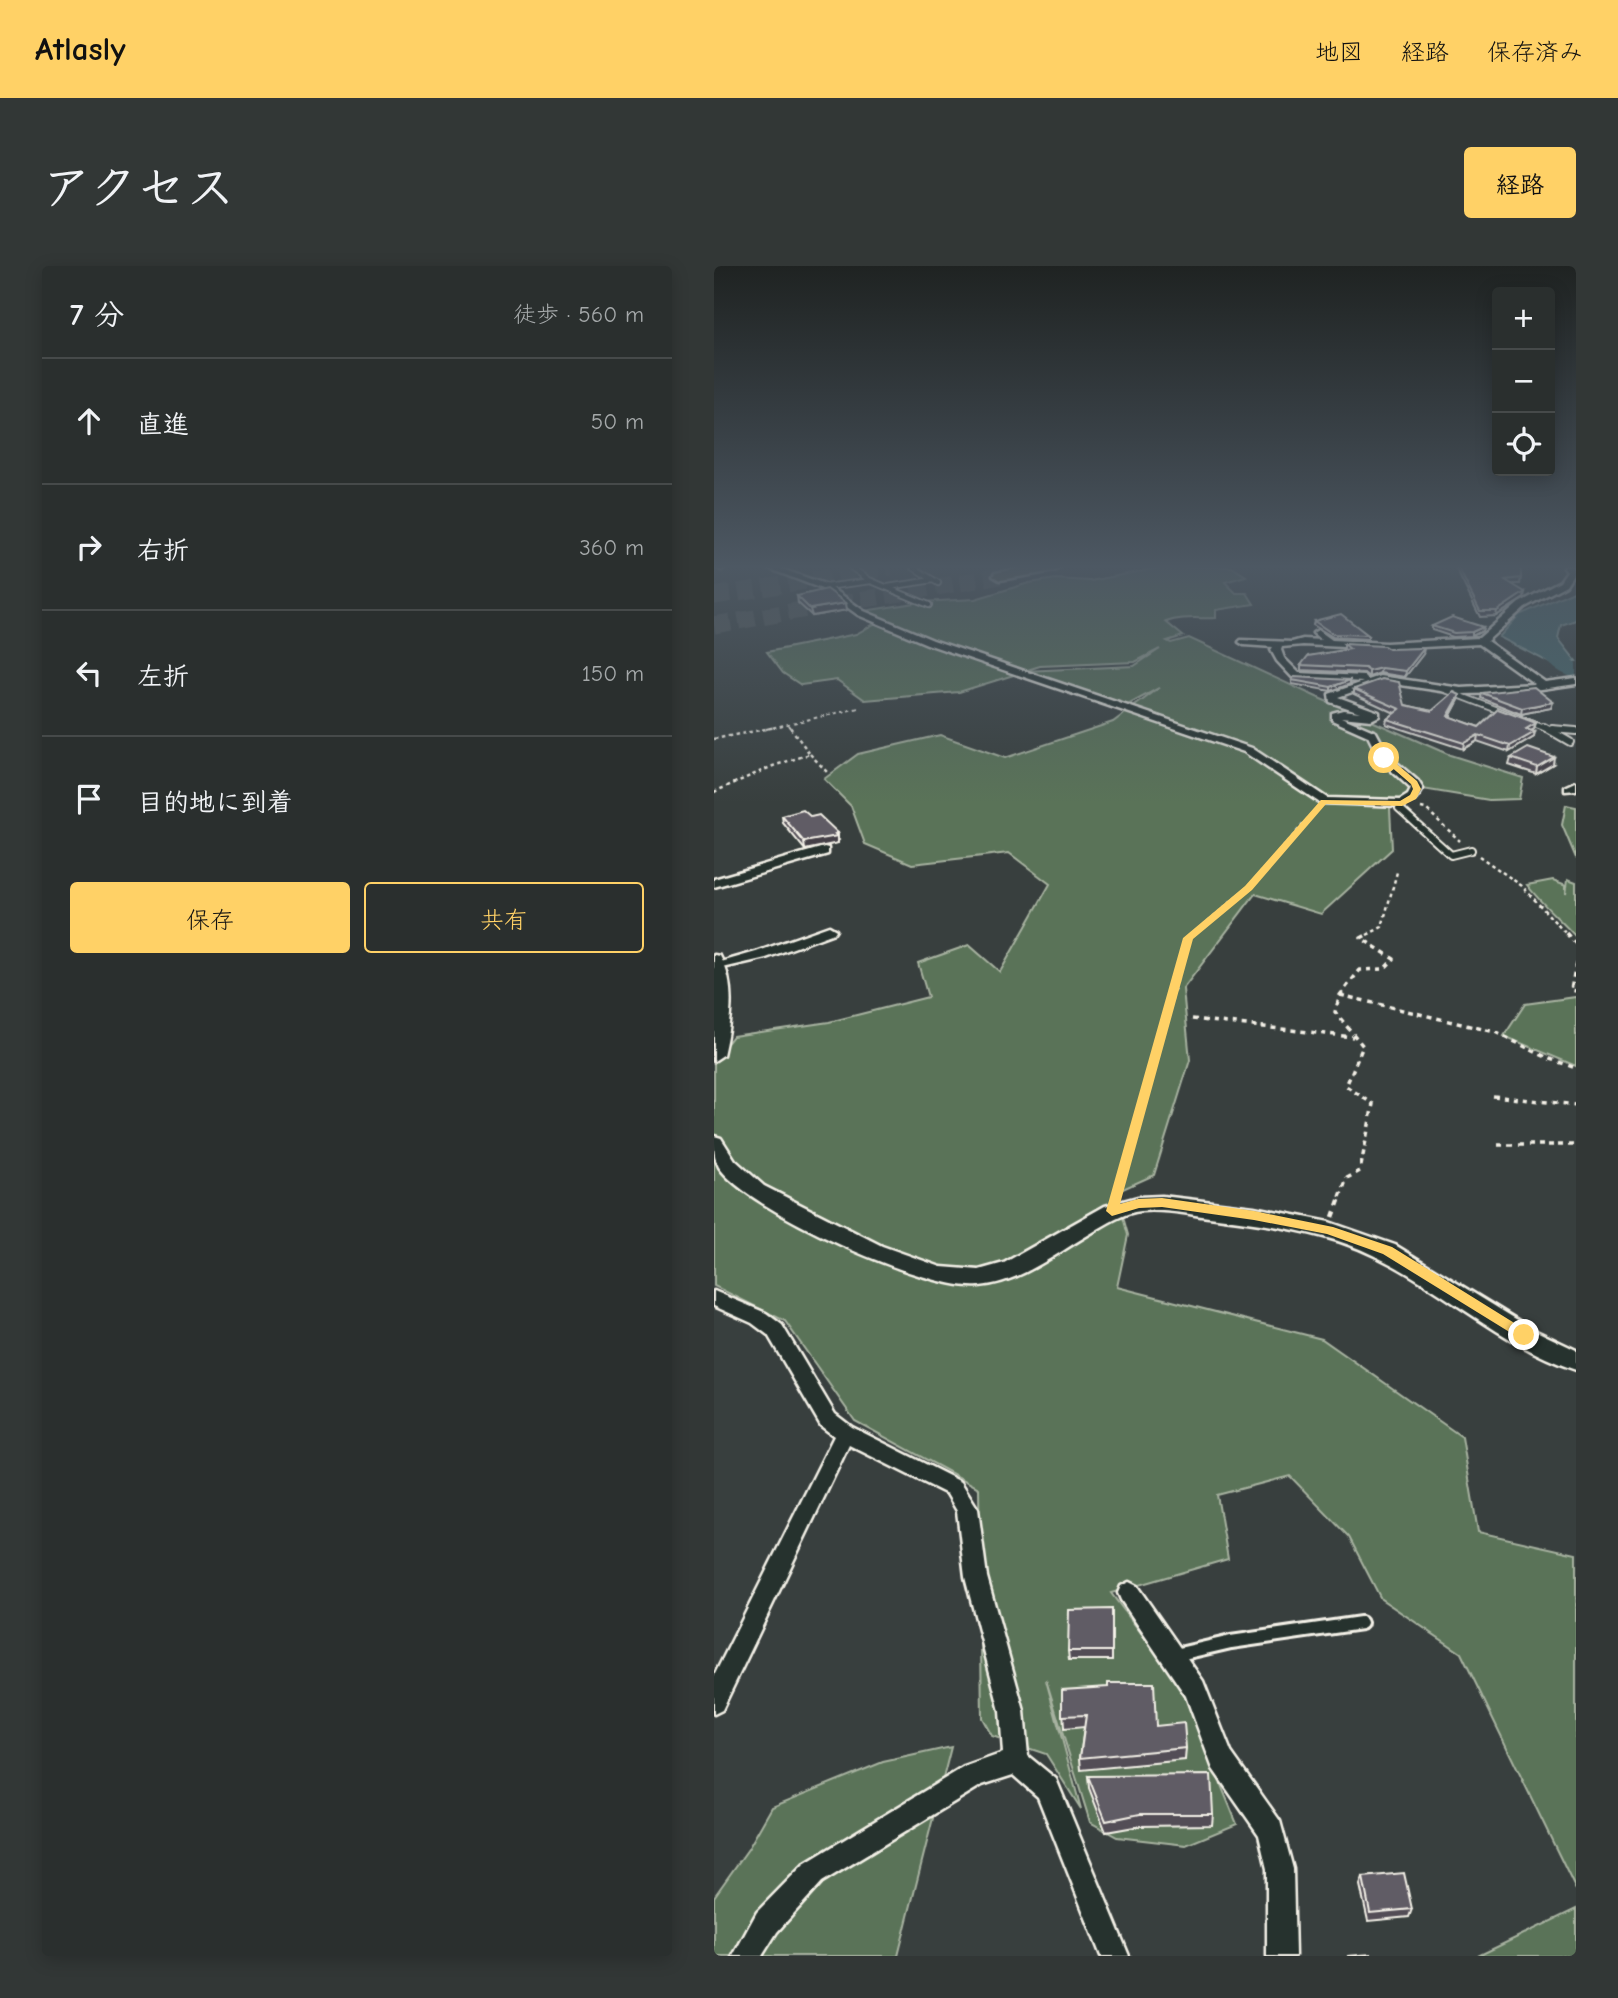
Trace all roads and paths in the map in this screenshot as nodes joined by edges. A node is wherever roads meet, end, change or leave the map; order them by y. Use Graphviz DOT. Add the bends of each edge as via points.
graph roads {
  1 [pos="941,646"];
  2 [pos="1278,646"];
  3 [pos="1488,646"];
  4 [pos="1380,679"];
  5 [pos="1576,681"];
  6 [pos="1559,684"];
  7 [pos="1544,686"];
  8 [pos="1443,689"];
  9 [pos="1576,694"];
  10 [pos="859,708"];
  11 [pos="788,726"];
  12 [pos="1549,729"];
  13 [pos="1576,731"];
  14 [pos="714,740"];
  15 [pos="1570,742"];
  16 [pos="810,754"];
  17 [pos="827,772"];
  18 [pos="714,792"];
  19 [pos="1324,801"];
  20 [pos="1402,803"];
  21 [pos="1471,850"];
  22 [pos="824,851"];
  23 [pos="1397,872"];
  24 [pos="714,883"];
  25 [pos="829,930"];
  26 [pos="1576,944"];
  27 [pos="1576,963"];
  28 [pos="715,964"];
  29 [pos="1576,991"];
  30 [pos="1340,995"];
  31 [pos="719,1010"];
  32 [pos="1192,1019"];
  33 [pos="1355,1037"];
  34 [pos="714,1055"];
  35 [pos="1576,1068"];
  36 [pos="1493,1096"];
  37 [pos="1576,1105"];
  38 [pos="714,1143"];
  39 [pos="1498,1145"];
  40 [pos="1576,1145"];
  41 [pos="1112,1211"];
  42 [pos="1329,1230"];
  43 [pos="714,1298"];
  44 [pos="1576,1361"];
  45 [pos="845,1433"];
  46 [pos="1129,1593"];
  47 [pos="1361,1623"];
  48 [pos="1172,1656"];
  49 [pos="714,1702"];
  50 [pos="1016,1762"];
  51 [pos="747,1956"];
  52 [pos="1115,1956"];
  53 [pos="1281,1956"];
  1 -- 19 [label="street" via="1248,750"];
  2 -- 4 [label="street" via="1280,659 1296,676"];
  3 -- 7 [label="street"];
  4 -- 8 [label="street"];
  4 -- 20 [label="street" via="1333,696 1372,710 1374,716 1336,715 1337,720 1372,734 1384,758 1414,783 1413,797"];
  5 -- 6 [label="street"];
  6 -- 7 [label="street"];
  6 -- 9 [label="street"];
  7 -- 8 [label="street"];
  8 -- 12 [label="lane"];
  10 -- 11 [label="path"];
  11 -- 14 [label="path"];
  11 -- 16 [label="path"];
  12 -- 13 [label="lane"];
  12 -- 15 [label="lane"];
  16 -- 17 [label="path"];
  16 -- 18 [label="path"];
  19 -- 20 [label="street"];
  19 -- 41 [label="path" via="1248,888 1188,938"];
  20 -- 21 [label="path" via="1426,809"];
  20 -- 21 [label="lane" via="1399,808 1451,855"];
  21 -- 26 [label="path" via="1522,886"];
  22 -- 24 [label="street"];
  23 -- 30 [label="path" via="1382,927 1361,938 1394,959 1384,969 1360,971"];
  25 -- 28 [label="street" via="761,955"];
  27 -- 29 [label="path" via="1571,990"];
  28 -- 31 [label="street"];
  30 -- 33 [label="path" via="1335,1012"];
  30 -- 35 [label="path" via="1495,1032"];
  31 -- 34 [label="street"];
  32 -- 33 [label="path"];
  33 -- 42 [label="path" via="1363,1046 1346,1086 1373,1104 1360,1171 1347,1178"];
  36 -- 37 [label="path"];
  38 -- 41 [label="street" via="728,1165 757,1191 873,1252 940,1275 979,1278 1012,1269"];
  39 -- 40 [label="path"];
  41 -- 42 [label="street" via="1138,1203 1162,1203"];
  42 -- 44 [label="street" via="1387,1251 1524,1335"];
  43 -- 45 [label="street" via="775,1329 828,1420"];
  45 -- 49 [label="street"];
  45 -- 50 [label="street" via="954,1488 967,1510 976,1577 1012,1710"];
  46 -- 48 [label="street"];
  47 -- 48 [label="lane" via="1231,1642"];
  48 -- 53 [label="street" via="1195,1689 1222,1760 1270,1830 1280,1869"];
  50 -- 51 [label="street" via="973,1776 813,1873 768,1922"];
  50 -- 52 [label="street" via="1047,1788"];
}
